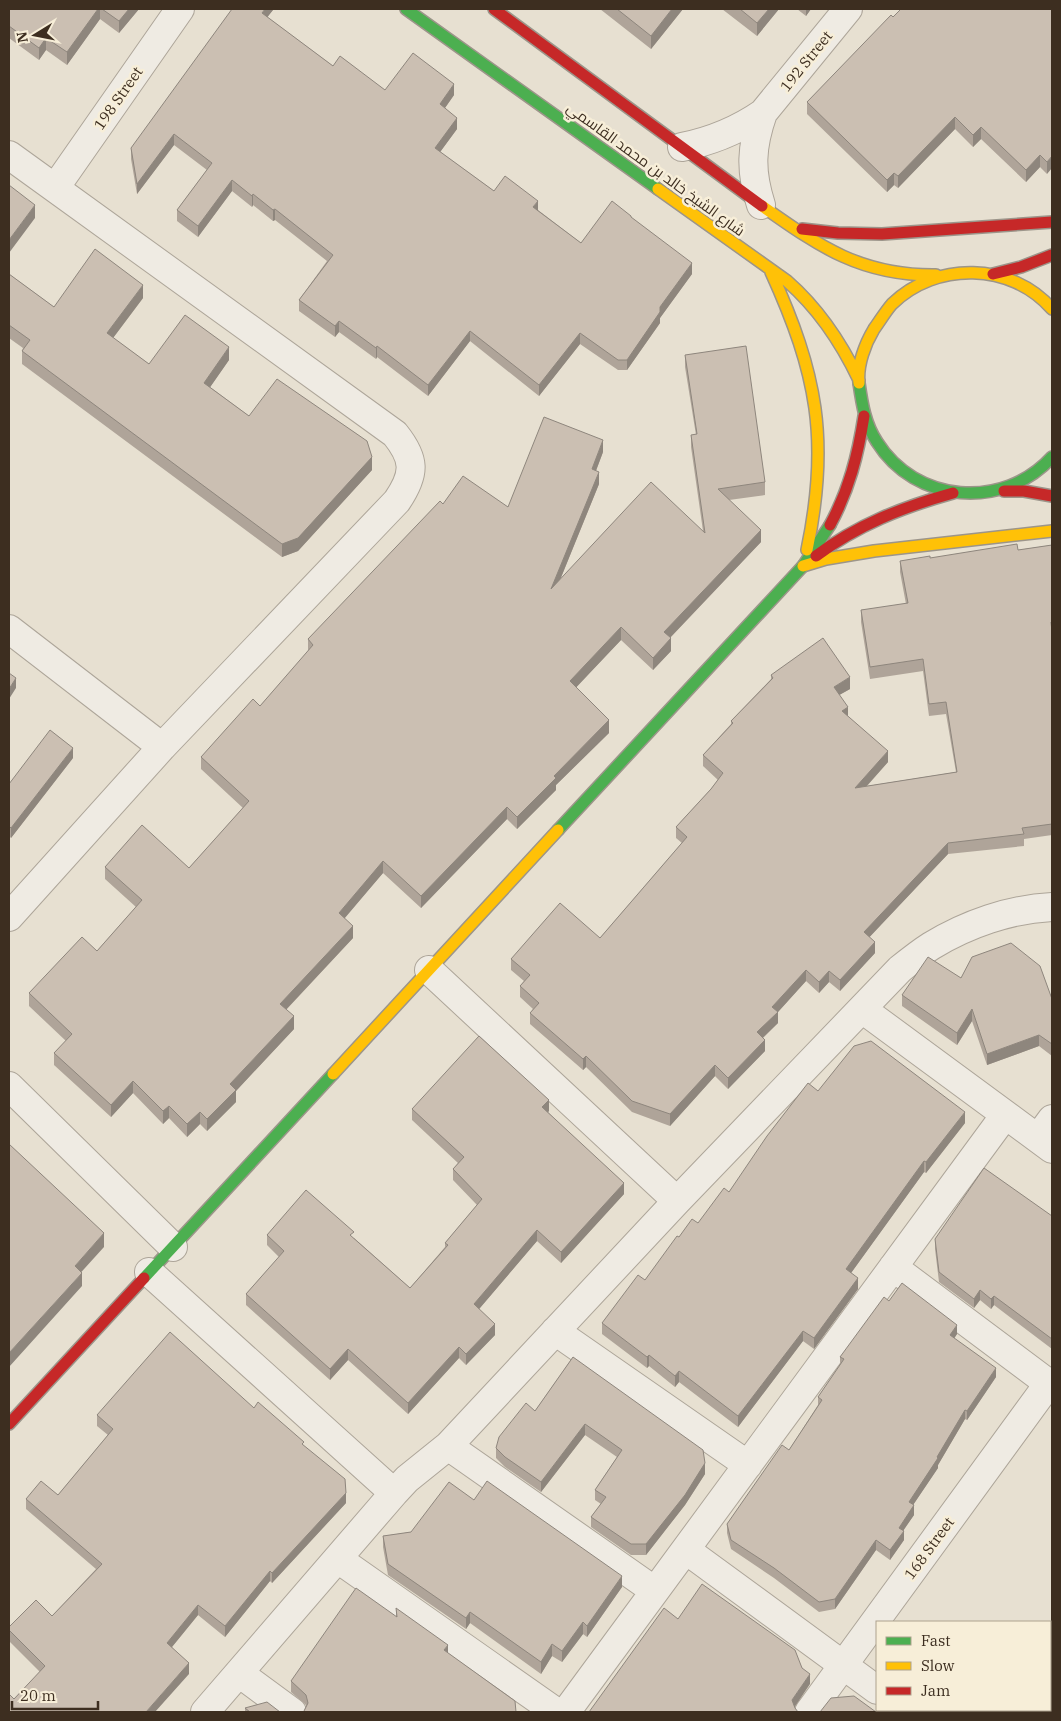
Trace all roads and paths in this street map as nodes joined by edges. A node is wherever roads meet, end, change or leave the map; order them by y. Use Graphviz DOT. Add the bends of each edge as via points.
graph roads {
  1 [pos="180,9"];
  2 [pos="406,9"];
  3 [pos="494,9"];
  4 [pos="848,9"];
  5 [pos="763,113"];
  6 [pos="682,147"];
  7 [pos="9,155"];
  8 [pos="54,188"];
  9 [pos="761,205"];
  10 [pos="1052,222"];
  11 [pos="795,228"];
  12 [pos="1052,255"];
  13 [pos="770,269"];
  14 [pos="994,274"];
  15 [pos="943,275"];
  16 [pos="1052,309"];
  17 [pos="859,380"];
  18 [pos="864,416"];
  19 [pos="1052,457"];
  20 [pos="997,490"];
  21 [pos="953,493"];
  22 [pos="1052,496"];
  23 [pos="1052,531"];
  24 [pos="803,566"];
  25 [pos="9,629"];
  26 [pos="162,747"];
  27 [pos="1052,907"];
  28 [pos="9,917"];
  29 [pos="429,970"];
  30 [pos="862,1009"];
  31 [pos="9,1086"];
  32 [pos="1005,1115"];
  33 [pos="1047,1135"];
  34 [pos="677,1201"];
  35 [pos="173,1247"];
  36 [pos="894,1267"];
  37 [pos="149,1272"];
  38 [pos="555,1331"];
  39 [pos="1050,1384"];
  40 [pos="9,1424"];
  41 [pos="448,1446"];
  42 [pos="748,1465"];
  43 [pos="394,1493"];
  44 [pos="686,1550"];
  45 [pos="338,1559"];
  46 [pos="655,1591"];
  47 [pos="843,1665"];
  48 [pos="239,1673"];
  49 [pos="876,1689"];
  50 [pos="205,1712"];
  51 [pos="292,1712"];
  52 [pos="556,1712"];
  53 [pos="566,1712"];
  54 [pos="809,1712"];
  1 -- 8 [label="street, 198 Street"];
  2 -- 13 [label="main road, شارع الشيخ خالد بن محمد القاسمي"];
  3 -- 6 [label="main road"];
  4 -- 5 [label="street, 192 Street"];
  5 -- 6 [label="street, 192 Street" via="724,136"];
  5 -- 9 [label="street, 192 Street" via="753,150 755,187"];
  6 -- 9 [label="main road"];
  7 -- 8 [label="street"];
  8 -- 26 [label="street" via="395,434 406,448 411,466 408,485 397,500"];
  9 -- 11 [label="main road"];
  10 -- 11 [label="main road" via="882,234"];
  11 -- 15 [label="main road" via="835,253 878,270 907,275"];
  12 -- 14 [label="main road"];
  13 -- 17 [label="main road, شارع الشيخ خالد بن محمد القاسمي" via="804,295 818,311 848,355"];
  13 -- 24 [label="main road" via="796,331 816,410 818,446 814,521"];
  14 -- 15 [label="main road" via="972,271"];
  14 -- 16 [label="main road" via="1034,292"];
  15 -- 17 [label="main road" via="910,289 879,319 861,359"];
  17 -- 18 [label="main road"];
  18 -- 21 [label="main road" via="876,443 906,474 925,485"];
  18 -- 24 [label="main road" via="861,442 847,492 823,538"];
  19 -- 20 [label="main road" via="1029,477"];
  20 -- 21 [label="main road"];
  20 -- 22 [label="main road"];
  21 -- 24 [label="main road" via="870,523 830,544"];
  23 -- 24 [label="main road" via="874,550"];
  24 -- 29 [label="main road"];
  25 -- 26 [label="street"];
  26 -- 28 [label="street"];
  27 -- 30 [label="street" via="1003,915 966,928 931,946 900,969"];
  29 -- 34 [label="street"];
  29 -- 35 [label="main road"];
  30 -- 32 [label="street"];
  30 -- 34 [label="street"];
  31 -- 35 [label="street"];
  32 -- 33 [label="street"];
  32 -- 36 [label="street"];
  34 -- 38 [label="street"];
  35 -- 37 [label="main road"];
  36 -- 39 [label="street"];
  36 -- 42 [label="street"];
  37 -- 40 [label="main road"];
  37 -- 43 [label="street"];
  38 -- 41 [label="street"];
  38 -- 42 [label="street"];
  39 -- 47 [label="street, 168 Street"];
  41 -- 43 [label="street"];
  41 -- 46 [label="street"];
  42 -- 44 [label="street"];
  43 -- 45 [label="street"];
  44 -- 46 [label="street"];
  44 -- 47 [label="street"];
  45 -- 48 [label="street"];
  45 -- 52 [label="street"];
  46 -- 53 [label="street"];
  47 -- 49 [label="street"];
  47 -- 54 [label="street, 168 Street"];
  48 -- 50 [label="street"];
  48 -- 51 [label="street"];
}
